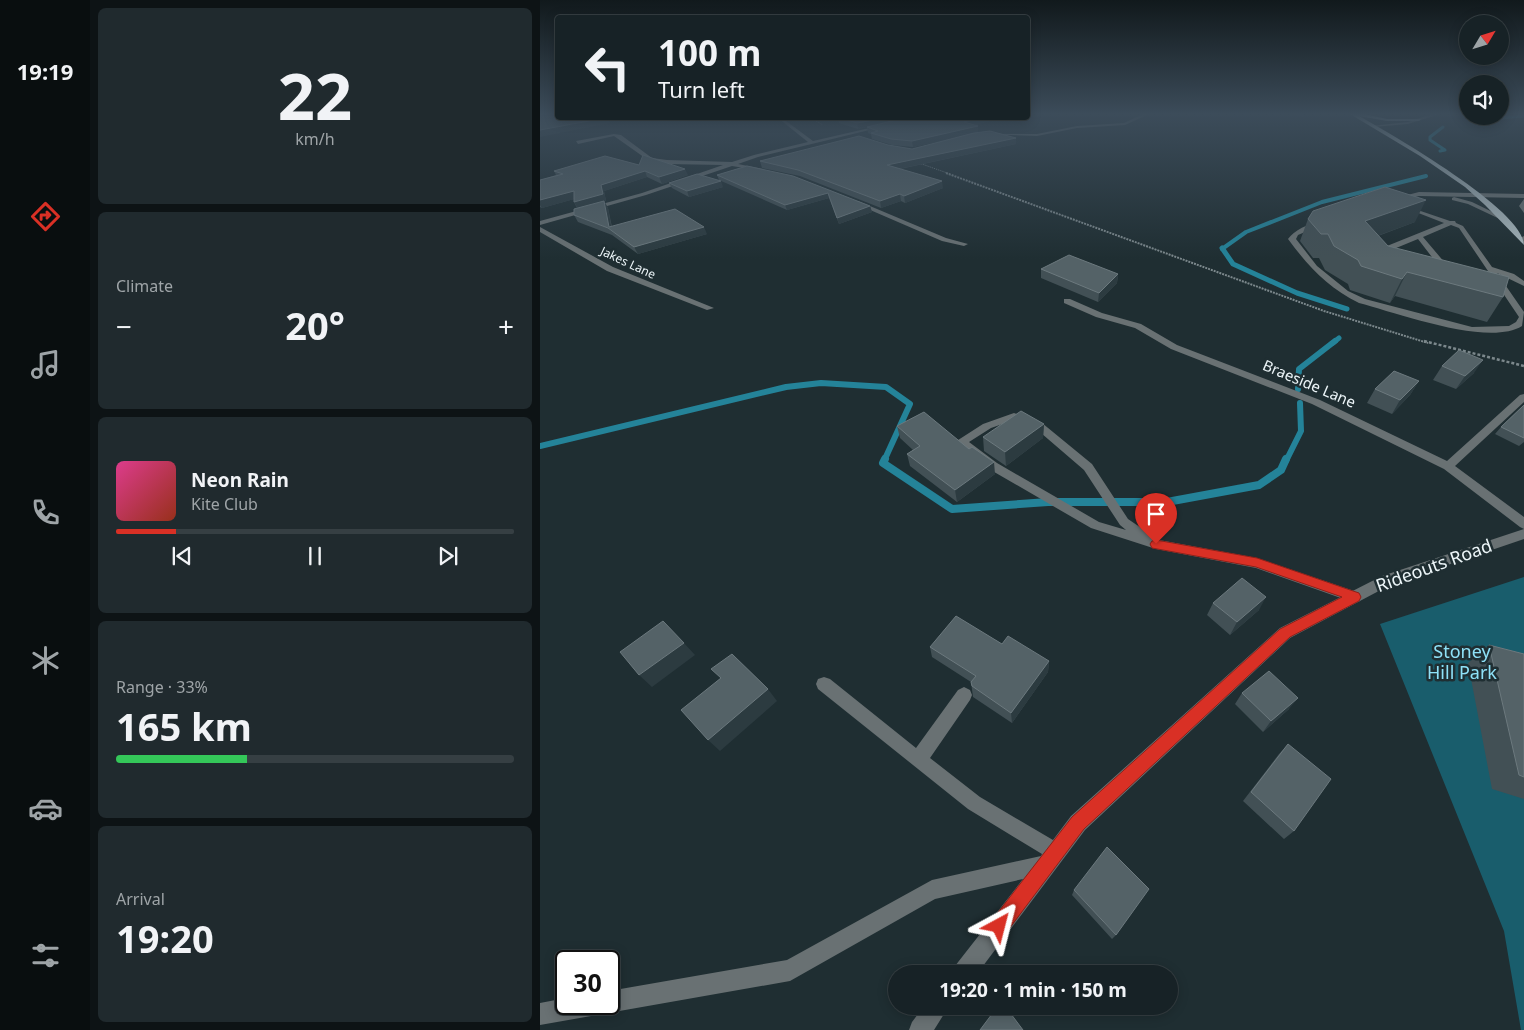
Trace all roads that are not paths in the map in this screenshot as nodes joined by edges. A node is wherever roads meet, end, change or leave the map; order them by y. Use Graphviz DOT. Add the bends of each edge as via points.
graph roads {
  1 [pos="669,162"];
  2 [pos="738,162"];
  3 [pos="1431,162"];
  4 [pos="731,164"];
  5 [pos="769,172"];
  6 [pos="1458,179"];
  7 [pos="1419,194"];
  8 [pos="1445,194"];
  9 [pos="1478,194"];
  10 [pos="1524,196"];
  11 [pos="850,199"];
  12 [pos="1524,201"];
  13 [pos="1524,211"];
  14 [pos="1506,220"];
  15 [pos="1325,222"];
  16 [pos="1453,222"];
  17 [pos="540,223"];
  18 [pos="540,229"];
  19 [pos="1419,236"];
  20 [pos="1524,241"];
  21 [pos="964,244"];
  22 [pos="1389,260"];
  23 [pos="1489,268"];
  24 [pos="1436,274"];
  25 [pos="1492,284"];
  26 [pos="1524,284"];
  27 [pos="1502,285"];
  28 [pos="1067,301"];
  29 [pos="710,308"];
  30 [pos="1522,326"];
  31 [pos="1524,398"];
  32 [pos="1448,466"];
  33 [pos="1524,524"];
  34 [pos="1524,534"];
  35 [pos="1156,544"];
  36 [pos="1355,597"];
  37 [pos="824,684"];
  38 [pos="964,695"];
  39 [pos="918,760"];
  40 [pos="1052,858"];
  41 [pos="970,965"];
  42 [pos="620,1000"];
  43 [pos="555,1011"];
  44 [pos="540,1014"];
  45 [pos="931,1015"];
  46 [pos="920,1030"];
  1 -- 4 [label="street"];
  2 -- 4 [label="street"];
  3 -- 6 [label="main road"];
  4 -- 5 [label="street"];
  4 -- 17 [label="street" via="644,194"];
  6 -- 8 [label="street" via="1460,186"];
  6 -- 9 [label="main road"];
  7 -- 8 [label="street"];
  7 -- 14 [label="street" via="1470,203"];
  7 -- 16 [label="street" via="1390,201"];
  8 -- 9 [label="street"];
  9 -- 10 [label="street"];
  9 -- 14 [label="main road"];
  11 -- 21 [label="street" via="944,240"];
  12 -- 13 [label="street"];
  14 -- 20 [label="main road"];
  15 -- 30 [label="street" via="1295,234 1292,239 1314,268 1345,294 1472,330"];
  16 -- 19 [label="street"];
  16 -- 23 [label="street" via="1464,230"];
  18 -- 29 [label="street, Jakes Lane" via="610,269"];
  19 -- 22 [label="street" via="1380,252"];
  19 -- 24 [label="street" via="1454,278"];
  23 -- 26 [label="street"];
  23 -- 27 [label="street"];
  25 -- 27 [label="street"];
  27 -- 30 [label="street" via="1522,317"];
  28 -- 32 [label="street, Braeside Lane" via="1099,315 1138,326 1174,347 1316,402"];
  31 -- 32 [label="street"];
  32 -- 33 [label="street, Braeside Lane"];
  34 -- 36 [label="street, Rideouts Road" via="1387,580"];
  35 -- 35 [label="street" via="1124,522 1088,467 1038,425 1014,416 988,426 962,442 993,466 1095,526"];
  35 -- 36 [label="street" via="1257,563"];
  36 -- 40 [label="street, Rideouts Road" via="1285,633 1078,823"];
  37 -- 39 [label="street"];
  38 -- 39 [label="street"];
  39 -- 40 [label="street"];
  40 -- 41 [label="street, Rideouts Road"];
  40 -- 42 [label="street" via="932,890 790,970"];
  43 -- 44 [label="street"];
  45 -- 46 [label="street"];
}
